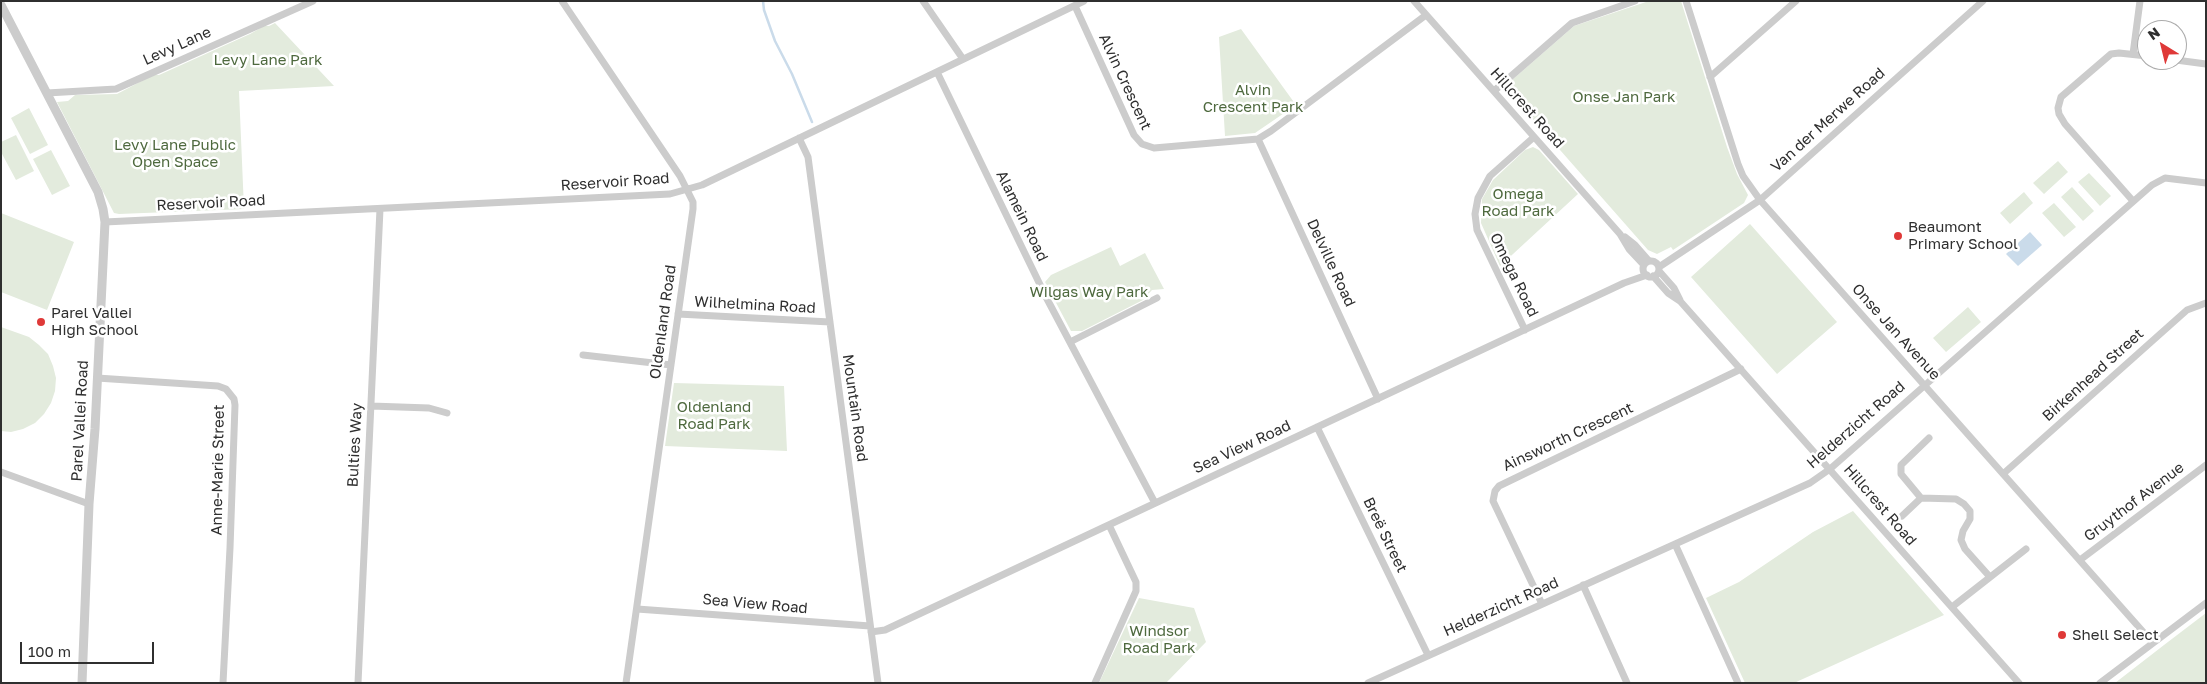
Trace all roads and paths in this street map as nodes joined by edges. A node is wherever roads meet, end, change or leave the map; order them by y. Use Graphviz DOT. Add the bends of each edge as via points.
graph roads {
  1 [pos="312,1"];
  2 [pos="562,1"];
  3 [pos="923,1"];
  4 [pos="1084,1"];
  5 [pos="1414,1"];
  6 [pos="1635,1"];
  7 [pos="1686,1"];
  8 [pos="1796,1"];
  9 [pos="1983,1"];
  10 [pos="2140,1"];
  11 [pos="1,5"];
  12 [pos="1075,6"];
  13 [pos="1426,15"];
  14 [pos="2133,54"];
  15 [pos="2137,55"];
  16 [pos="963,59"];
  17 [pos="2187,61"];
  18 [pos="2206,64"];
  19 [pos="937,72"];
  20 [pos="1710,77"];
  21 [pos="1494,91"];
  22 [pos="47,93"];
  23 [pos="1534,137"];
  24 [pos="799,138"];
  25 [pos="1258,139"];
  26 [pos="2206,184"];
  27 [pos="686,189"];
  28 [pos="1760,200"];
  29 [pos="2133,201"];
  30 [pos="380,209"];
  31 [pos="105,222"];
  32 [pos="1651,268"];
  33 [pos="1157,298"];
  34 [pos="2206,303"];
  35 [pos="678,314"];
  36 [pos="830,322"];
  37 [pos="1525,330"];
  38 [pos="1070,342"];
  39 [pos="583,355"];
  40 [pos="671,365"];
  41 [pos="1740,369"];
  42 [pos="97,378"];
  43 [pos="1924,384"];
  44 [pos="1378,399"];
  45 [pos="371,406"];
  46 [pos="447,413"];
  47 [pos="1317,427"];
  48 [pos="1929,438"];
  49 [pos="2206,465"];
  50 [pos="1830,469"];
  51 [pos="1,472"];
  52 [pos="2003,474"];
  53 [pos="1921,498"];
  54 [pos="1155,503"];
  55 [pos="89,504"];
  56 [pos="1902,516"];
  57 [pos="1109,525"];
  58 [pos="1675,544"];
  59 [pos="2026,550"];
  60 [pos="2080,560"];
  61 [pos="1990,577"];
  62 [pos="1583,586"];
  63 [pos="2206,603"];
  64 [pos="1542,604"];
  65 [pos="1952,607"];
  66 [pos="637,609"];
  67 [pos="871,629"];
  68 [pos="2153,643"];
  69 [pos="1428,656"];
  70 [pos="82,683"];
  71 [pos="224,683"];
  72 [pos="358,683"];
  73 [pos="626,683"];
  74 [pos="878,683"];
  75 [pos="1095,683"];
  76 [pos="1368,683"];
  77 [pos="1627,683"];
  78 [pos="1738,683"];
  79 [pos="2019,683"];
  80 [pos="2100,683"];
  1 -- 22 [label="street, Levy Lane" via="116,89"];
  2 -- 27 [label="street, Oldenland Road"];
  3 -- 16 [label="street"];
  4 -- 12 [label="street, Reservoir Road"];
  5 -- 13 [label="street, Hillcrest Road"];
  6 -- 21 [label="street" via="1572,23"];
  7 -- 20 [label="street, Onse Jan Avenue"];
  8 -- 20 [label="street"];
  9 -- 28 [label="street, Van der Merwe Road"];
  10 -- 14 [label="street"];
  11 -- 22 [label="street, Parel Vallei Road"];
  12 -- 16 [label="street, Reservoir Road"];
  12 -- 25 [label="street, Alvin Crescent" via="1134,135 1142,144 1154,148"];
  13 -- 21 [label="street, Hillcrest Road"];
  13 -- 25 [label="street, Alvin Crescent"];
  14 -- 15 [label="street"];
  14 -- 29 [label="street" via="2119,52 2103,59 2062,97 2058,108 2065,124"];
  16 -- 19 [label="street, Reservoir Road"];
  17 -- 18 [label="street"];
  19 -- 24 [label="street, Reservoir Road"];
  19 -- 38 [label="street, Alamein Road"];
  20 -- 28 [label="street, Onse Jan Avenue" via="1738,164"];
  21 -- 23 [label="street, Hillcrest Road"];
  22 -- 31 [label="street, Parel Vallei Road" via="98,192"];
  23 -- 32 [label="street, Hillcrest Road" via="1630,249"];
  23 -- 37 [label="street, Omega Road" via="1485,183 1475,214 1477,230"];
  24 -- 27 [label="street, Reservoir Road"];
  24 -- 36 [label="street, Mountain Road" via="808,157"];
  25 -- 44 [label="street, Delville Road"];
  26 -- 29 [label="street, Helderzicht Road" via="2165,178"];
  27 -- 30 [label="street, Reservoir Road" via="670,194"];
  27 -- 35 [label="street, Oldenland Road" via="693,202 693,210"];
  28 -- 32 [label="street, Van der Merwe Road"];
  28 -- 43 [label="street, Onse Jan Avenue"];
  29 -- 43 [label="street, Helderzicht Road"];
  30 -- 31 [label="street, Reservoir Road"];
  30 -- 45 [label="street, Bulties Way"];
  31 -- 42 [label="street, Parel Vallei Road"];
  32 -- 37 [label="street, Sea View Road"];
  32 -- 41 [label="street, Hillcrest Road" via="1674,288 1680,301"];
  33 -- 38 [label="street"];
  34 -- 52 [label="street, Birkenhead Street" via="2186,310"];
  35 -- 36 [label="street, Wilhelmina Road"];
  35 -- 40 [label="street, Oldenland Road"];
  36 -- 67 [label="street, Mountain Road"];
  37 -- 44 [label="street, Sea View Road"];
  38 -- 54 [label="street, Alamein Road"];
  39 -- 40 [label="street"];
  40 -- 66 [label="street, Oldenland Road"];
  41 -- 50 [label="street, Hillcrest Road"];
  41 -- 64 [label="street, Ainsworth Crescent" via="1499,486 1493,502"];
  42 -- 55 [label="street, Parel Vallei Road"];
  42 -- 71 [label="street, Anne-Marie Street" via="218,386 226,389 234,399"];
  43 -- 50 [label="street, Helderzicht Road"];
  43 -- 52 [label="street, Onse Jan Avenue"];
  44 -- 47 [label="street, Sea View Road"];
  45 -- 46 [label="street" via="429,408"];
  45 -- 72 [label="street, Bulties Way"];
  47 -- 54 [label="street, Sea View Road"];
  47 -- 69 [label="street, Breë Street"];
  48 -- 53 [label="street" via="1906,458 1900,469 1904,480"];
  49 -- 60 [label="street, Gruythof Avenue"];
  50 -- 58 [label="street, Helderzicht Road" via="1810,483"];
  50 -- 65 [label="street, Hillcrest Road"];
  51 -- 55 [label="street"];
  52 -- 60 [label="street, Onse Jan Avenue"];
  53 -- 56 [label="street"];
  53 -- 61 [label="street" via="1956,499 1964,504 1970,511 1970,519 1961,540"];
  54 -- 57 [label="street, Sea View Road"];
  55 -- 70 [label="street, Parel Vallei Road"];
  57 -- 67 [label="street, Sea View Road" via="885,630"];
  57 -- 75 [label="street" via="1136,582 1136,591"];
  58 -- 62 [label="street, Helderzicht Road"];
  58 -- 78 [label="street"];
  59 -- 61 [label="street"];
  60 -- 68 [label="street, Onse Jan Avenue"];
  61 -- 65 [label="street"];
  62 -- 64 [label="street, Helderzicht Road"];
  62 -- 77 [label="street"];
  63 -- 68 [label="street"];
  64 -- 69 [label="street, Helderzicht Road"];
  65 -- 79 [label="street, Hillcrest Road"];
  66 -- 67 [label="street, Sea View Road"];
  66 -- 73 [label="street, Oldenland Road"];
  67 -- 74 [label="street, Mountain Road"];
  68 -- 80 [label="street"];
  69 -- 76 [label="street, Helderzicht Road"];
}
